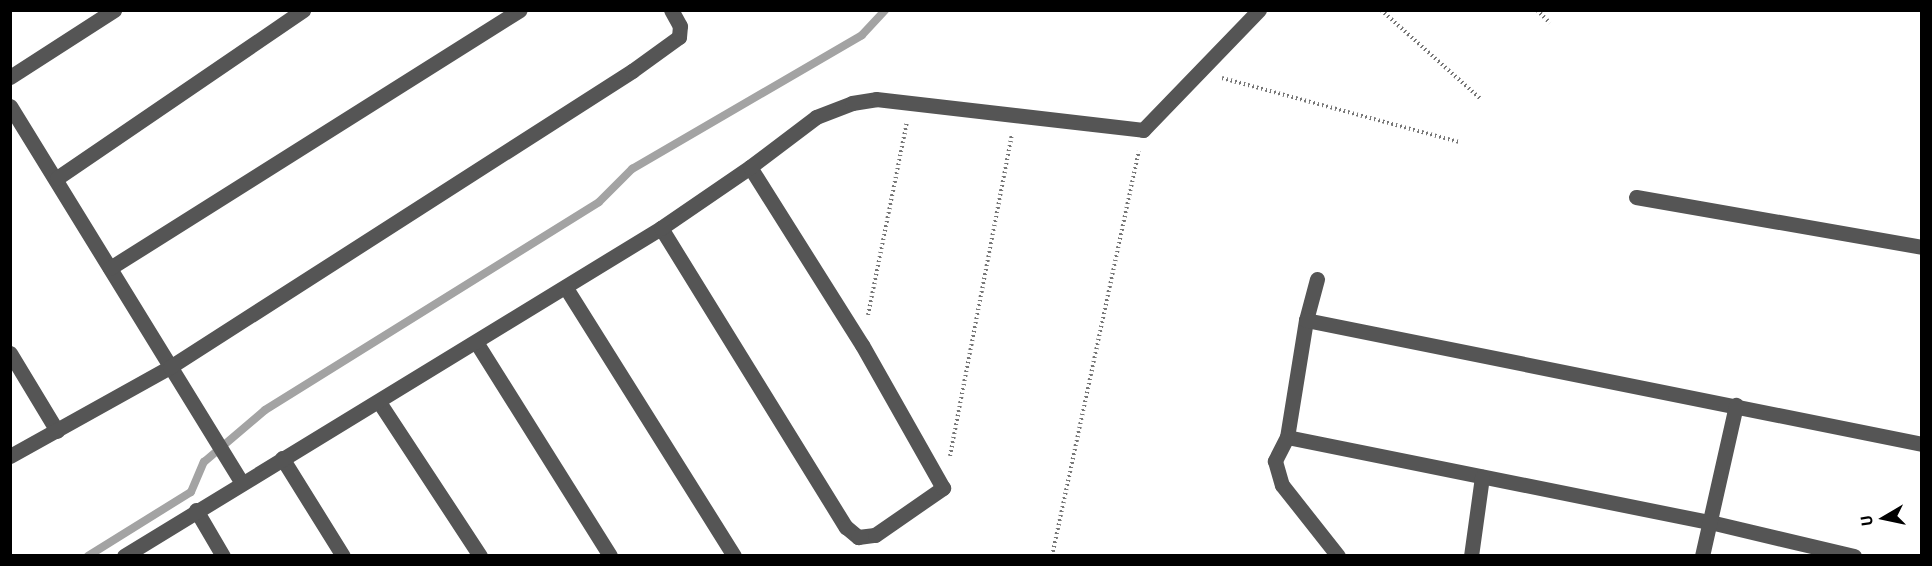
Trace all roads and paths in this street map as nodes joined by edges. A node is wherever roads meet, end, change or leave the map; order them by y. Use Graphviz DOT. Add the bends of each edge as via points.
graph roads {
  1 [pos="114,10"];
  2 [pos="303,10"];
  3 [pos="520,10"];
  4 [pos="671,10"];
  5 [pos="1259,10"];
  6 [pos="1381,10"];
  7 [pos="1537,10"];
  8 [pos="1550,23"];
  9 [pos="1201,73"];
  10 [pos="10,77"];
  11 [pos="1481,99"];
  12 [pos="910,104"];
  13 [pos="10,106"];
  14 [pos="1016,115"];
  15 [pos="1143,130"];
  16 [pos="1460,142"];
  17 [pos="750,167"];
  18 [pos="57,178"];
  19 [pos="1636,197"];
  20 [pos="661,228"];
  21 [pos="1922,247"];
  22 [pos="110,268"];
  23 [pos="1317,279"];
  24 [pos="566,288"];
  25 [pos="1306,320"];
  26 [pos="476,342"];
  27 [pos="862,345"];
  28 [pos="10,353"];
  29 [pos="170,367"];
  30 [pos="379,402"];
  31 [pos="1736,405"];
  32 [pos="57,431"];
  33 [pos="1287,437"];
  34 [pos="1922,444"];
  35 [pos="10,456"];
  36 [pos="282,458"];
  37 [pos="1482,477"];
  38 [pos="241,482"];
  39 [pos="944,488"];
  40 [pos="196,510"];
  41 [pos="1710,522"];
  42 [pos="124,555"];
  43 [pos="223,555"];
  44 [pos="343,555"];
  45 [pos="480,555"];
  46 [pos="610,555"];
  47 [pos="734,555"];
  48 [pos="1052,555"];
  49 [pos="1338,555"];
  50 [pos="1471,555"];
  51 [pos="1702,555"];
  52 [pos="1854,555"];
  1 -- 10 [label="street"];
  2 -- 18 [label="street"];
  3 -- 22 [label="street"];
  4 -- 29 [label="street" via="680,26 679,37 671,45"];
  5 -- 9 [label="street"];
  6 -- 11 [label="path"];
  7 -- 8 [label="path"];
  9 -- 15 [label="street"];
  9 -- 16 [label="path"];
  12 -- 14 [label="street"];
  12 -- 17 [label="street" via="876,99 852,103 816,117"];
  12 -- 27 [label="path"];
  13 -- 18 [label="street"];
  14 -- 15 [label="street"];
  14 -- 39 [label="path"];
  15 -- 48 [label="path"];
  17 -- 20 [label="street"];
  17 -- 27 [label="street"];
  18 -- 22 [label="street"];
  19 -- 21 [label="street"];
  20 -- 24 [label="street"];
  20 -- 39 [label="street" via="846,526 858,537 875,535"];
  22 -- 29 [label="street"];
  23 -- 25 [label="street"];
  24 -- 26 [label="street"];
  24 -- 47 [label="street"];
  25 -- 31 [label="street"];
  25 -- 33 [label="street"];
  26 -- 30 [label="street"];
  26 -- 46 [label="street"];
  27 -- 39 [label="street"];
  28 -- 32 [label="street"];
  29 -- 32 [label="street"];
  29 -- 38 [label="street"];
  30 -- 36 [label="street"];
  30 -- 45 [label="street"];
  31 -- 34 [label="street"];
  31 -- 41 [label="street"];
  32 -- 35 [label="street"];
  33 -- 37 [label="street"];
  33 -- 49 [label="street" via="1275,461 1282,485"];
  36 -- 38 [label="street"];
  36 -- 44 [label="street"];
  37 -- 41 [label="street"];
  37 -- 50 [label="street"];
  38 -- 40 [label="street"];
  40 -- 42 [label="street"];
  40 -- 43 [label="street"];
  41 -- 51 [label="street"];
  41 -- 52 [label="street"];
}
